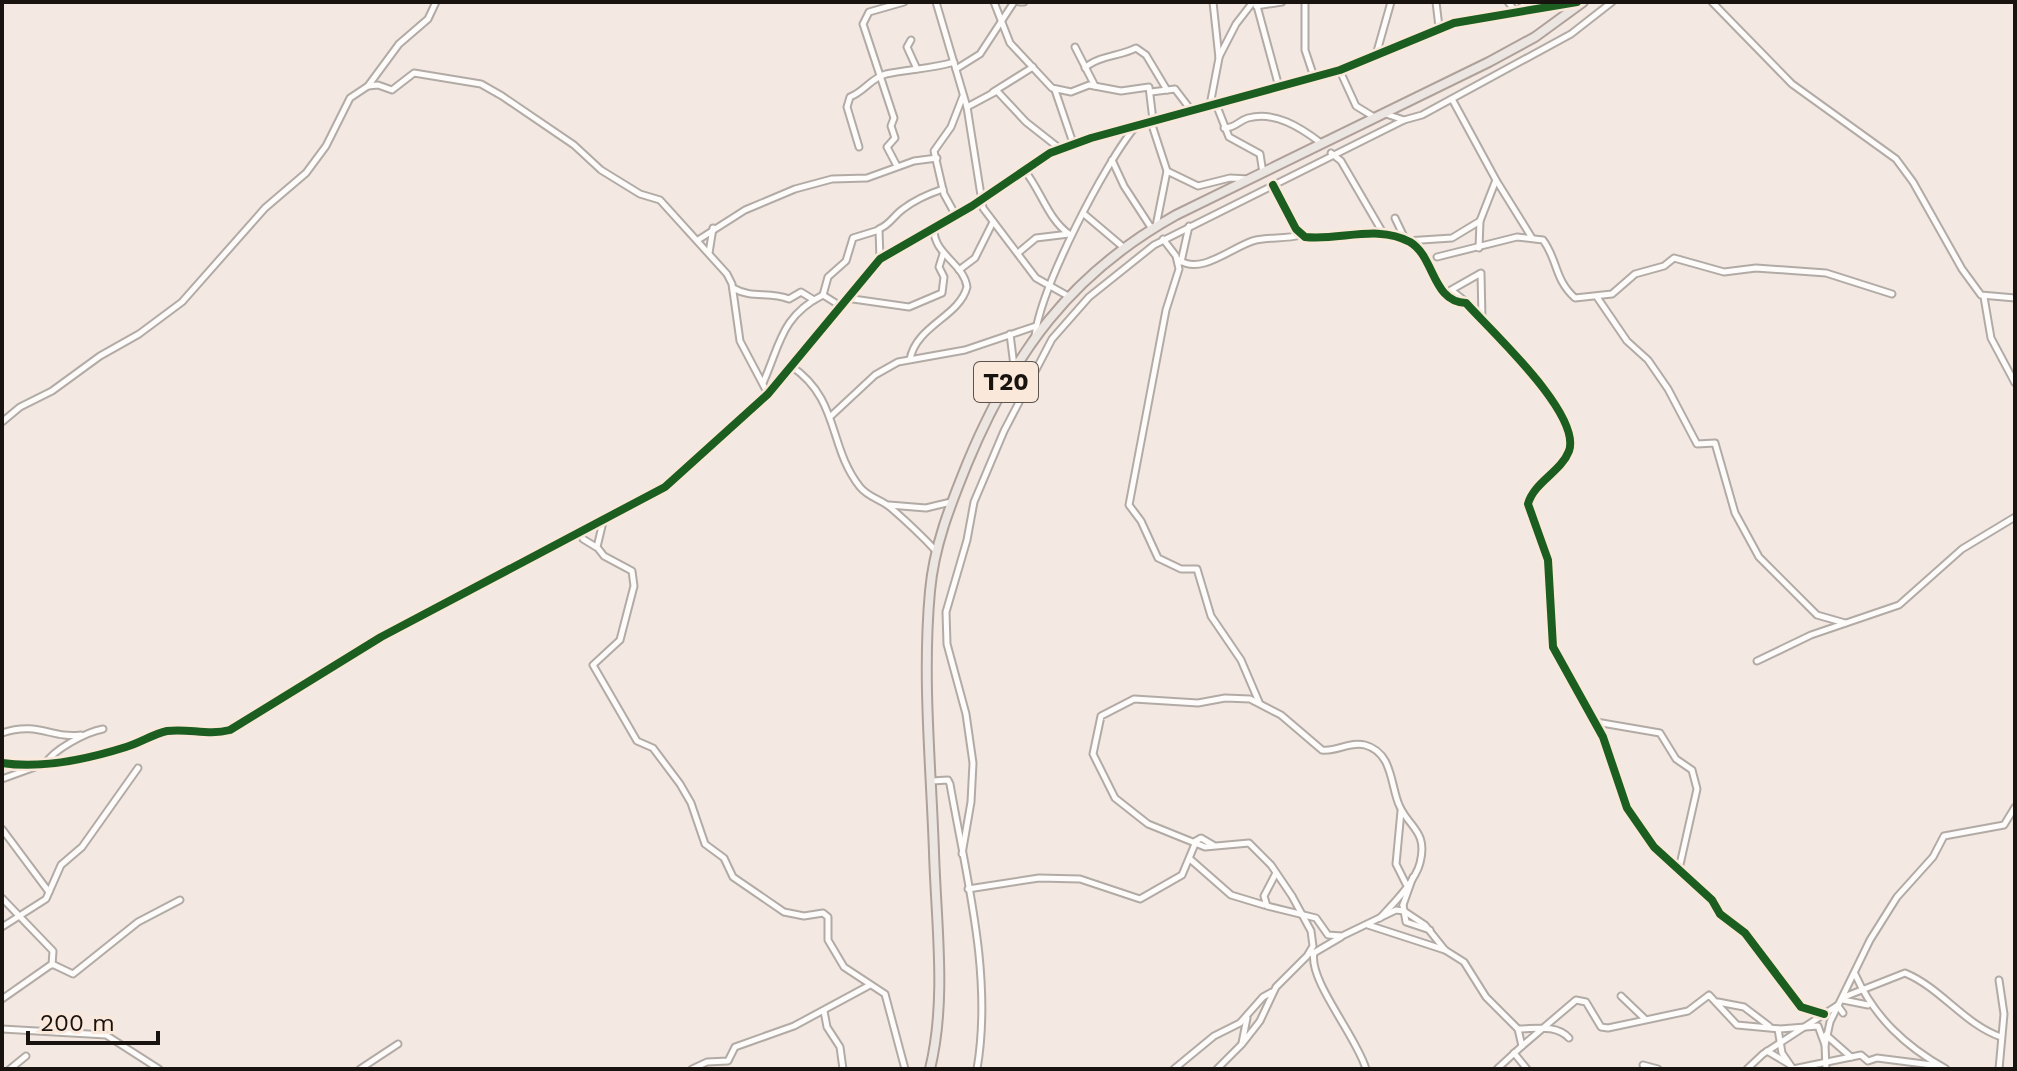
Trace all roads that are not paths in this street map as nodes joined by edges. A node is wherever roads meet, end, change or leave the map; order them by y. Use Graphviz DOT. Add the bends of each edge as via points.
graph roads {
  1 [pos="436,2"];
  2 [pos="904,2"];
  3 [pos="936,2"];
  4 [pos="994,2"];
  5 [pos="1019,2"];
  6 [pos="1213,2"];
  7 [pos="1282,2"];
  8 [pos="1305,2"];
  9 [pos="1391,2"];
  10 [pos="1436,2"];
  11 [pos="1508,2"];
  12 [pos="1527,2"];
  13 [pos="1577,2"];
  14 [pos="1583,2"];
  15 [pos="1612,2"];
  16 [pos="1712,2"];
  17 [pos="1253,4"];
  18 [pos="1516,12"];
  19 [pos="1003,21"];
  20 [pos="1439,27"];
  21 [pos="911,40"];
  22 [pos="1075,47"];
  23 [pos="1375,56"];
  24 [pos="1219,58"];
  25 [pos="955,66"];
  26 [pos="1033,67"];
  27 [pos="1085,68"];
  28 [pos="917,69"];
  29 [pos="1340,70"];
  30 [pos="879,77"];
  31 [pos="1314,77"];
  32 [pos="368,86"];
  33 [pos="1096,87"];
  34 [pos="1279,87"];
  35 [pos="1054,89"];
  36 [pos="1167,90"];
  37 [pos="992,92"];
  38 [pos="1151,92"];
  39 [pos="963,95"];
  40 [pos="1452,99"];
  41 [pos="1213,104"];
  42 [pos="967,107"];
  43 [pos="1191,110"];
  44 [pos="1379,115"];
  45 [pos="1152,120"];
  46 [pos="1404,120"];
  47 [pos="1136,125"];
  48 [pos="1224,128"];
  49 [pos="1073,143"];
  50 [pos="1322,143"];
  51 [pos="859,147"];
  52 [pos="1059,148"];
  53 [pos="1331,153"];
  54 [pos="937,158"];
  55 [pos="1112,159"];
  56 [pos="897,166"];
  57 [pos="1024,170"];
  58 [pos="1167,171"];
  59 [pos="1263,173"];
  60 [pos="1496,180"];
  61 [pos="1246,181"];
  62 [pos="1273,185"];
  63 [pos="943,189"];
  64 [pos="1258,192"];
  65 [pos="982,199"];
  66 [pos="955,214"];
  67 [pos="1084,214"];
  68 [pos="1395,218"];
  69 [pos="1480,221"];
  70 [pos="993,222"];
  71 [pos="934,226"];
  72 [pos="1190,226"];
  73 [pos="713,227"];
  74 [pos="1154,228"];
  75 [pos="878,229"];
  76 [pos="1384,234"];
  77 [pos="1301,235"];
  78 [pos="1071,236"];
  79 [pos="1532,238"];
  80 [pos="1163,239"];
  81 [pos="698,240"];
  82 [pos="1406,241"];
  83 [pos="1123,247"];
  84 [pos="1479,248"];
  85 [pos="709,253"];
  86 [pos="944,253"];
  87 [pos="1018,253"];
  88 [pos="1437,257"];
  89 [pos="880,259"];
  90 [pos="1180,261"];
  91 [pos="959,270"];
  92 [pos="1049,287"];
  93 [pos="733,288"];
  94 [pos="1892,294"];
  95 [pos="823,295"];
  96 [pos="1068,296"];
  97 [pos="1597,297"];
  98 [pos="1984,297"];
  99 [pos="2015,298"];
  100 [pos="814,300"];
  101 [pos="842,302"];
  102 [pos="1466,303"];
  103 [pos="1482,320"];
  104 [pos="1035,331"];
  105 [pos="1010,334"];
  106 [pos="910,359"];
  107 [pos="791,366"];
  108 [pos="1014,367"];
  109 [pos="2015,383"];
  110 [pos="763,384"];
  111 [pos="768,394"];
  112 [pos="831,416"];
  113 [pos="2,422"];
  114 [pos="952,502"];
  115 [pos="888,505"];
  116 [pos="2015,517"];
  117 [pos="604,518"];
  118 [pos="579,531"];
  119 [pos="597,547"];
  120 [pos="936,551"];
  121 [pos="1845,623"];
  122 [pos="1757,661"];
  123 [pos="1259,702"];
  124 [pos="1595,722"];
  125 [pos="103,729"];
  126 [pos="2,733"];
  127 [pos="81,735"];
  128 [pos="2,763"];
  129 [pos="44,764"];
  130 [pos="138,768"];
  131 [pos="2,779"];
  132 [pos="932,781"];
  133 [pos="2015,807"];
  134 [pos="1401,810"];
  135 [pos="2,829"];
  136 [pos="1194,843"];
  137 [pos="962,854"];
  138 [pos="1189,859"];
  139 [pos="1679,869"];
  140 [pos="1276,873"];
  141 [pos="1413,877"];
  142 [pos="1406,884"];
  143 [pos="968,889"];
  144 [pos="49,892"];
  145 [pos="2,898"];
  146 [pos="180,900"];
  147 [pos="1267,906"];
  148 [pos="1403,908"];
  149 [pos="1302,913"];
  150 [pos="18,917"];
  151 [pos="1380,918"];
  152 [pos="1367,925"];
  153 [pos="2,927"];
  154 [pos="1342,936"];
  155 [pos="1313,937"];
  156 [pos="1445,950"];
  157 [pos="1313,953"];
  158 [pos="52,964"];
  159 [pos="1855,974"];
  160 [pos="1999,980"];
  161 [pos="870,985"];
  162 [pos="1862,991"];
  163 [pos="1272,992"];
  164 [pos="1621,996"];
  165 [pos="2,1000"];
  166 [pos="1715,1000"];
  167 [pos="1840,1002"];
  168 [pos="1869,1005"];
  169 [pos="824,1011"];
  170 [pos="1843,1013"];
  171 [pos="1816,1015"];
  172 [pos="1248,1016"];
  173 [pos="1642,1017"];
  174 [pos="1805,1025"];
  175 [pos="1769,1027"];
  176 [pos="1544,1028"];
  177 [pos="1821,1028"];
  178 [pos="2,1029"];
  179 [pos="1518,1029"];
  180 [pos="1778,1029"];
  181 [pos="1826,1035"];
  182 [pos="2001,1037"];
  183 [pos="1569,1038"];
  184 [pos="398,1044"];
  185 [pos="1242,1044"];
  186 [pos="1780,1044"];
  187 [pos="1825,1045"];
  188 [pos="1522,1046"];
  189 [pos="1767,1051"];
  190 [pos="1514,1053"];
  191 [pos="26,1056"];
  192 [pos="1851,1057"];
  193 [pos="1825,1061"];
  194 [pos="1643,1065"];
  195 [pos="1793,1068"];
  196 [pos="1943,1068"];
  197 [pos="10,1069"];
  198 [pos="159,1069"];
  199 [pos="360,1069"];
  200 [pos="692,1069"];
  201 [pos="843,1069"];
  202 [pos="905,1069"];
  203 [pos="930,1069"];
  204 [pos="977,1069"];
  205 [pos="1174,1069"];
  206 [pos="1217,1069"];
  207 [pos="1366,1069"];
  208 [pos="1497,1069"];
  209 [pos="1527,1069"];
  210 [pos="1658,1069"];
  211 [pos="1747,1069"];
  212 [pos="1826,1069"];
  213 [pos="1999,1069"];
  1 -- 32 [label="street" via="428,19 399,44"];
  2 -- 30 [label="street" via="869,12 864,20"];
  3 -- 25 [label="street"];
  4 -- 19 [label="street"];
  5 -- 19 [label="street"];
  6 -- 24 [label="street"];
  7 -- 17 [label="street"];
  8 -- 31 [label="street" via="1304,41"];
  9 -- 23 [label="street"];
  10 -- 20 [label="street"];
  11 -- 18 [label="street"];
  12 -- 18 [label="street"];
  13 -- 18 [label="street"];
  14 -- 44 [label="main road, T20" via="1535,37"];
  15 -- 40 [label="street" via="1571,34"];
  16 -- 98 [label="street" via="1792,84 1896,159"];
  17 -- 24 [label="street"];
  17 -- 34 [label="street"];
  18 -- 20 [label="street"];
  19 -- 25 [label="street" via="980,54"];
  19 -- 26 [label="street" via="1010,43"];
  20 -- 23 [label="street"];
  21 -- 28 [label="street" via="907,47"];
  22 -- 27 [label="street"];
  23 -- 29 [label="street"];
  24 -- 41 [label="street"];
  25 -- 28 [label="street"];
  25 -- 39 [label="street"];
  26 -- 35 [label="street"];
  26 -- 37 [label="street"];
  27 -- 33 [label="street"];
  27 -- 36 [label="street" via="1094,60 1139,49"];
  28 -- 30 [label="street"];
  29 -- 31 [label="street"];
  29 -- 44 [label="street" via="1356,106"];
  30 -- 51 [label="street" via="847,103"];
  30 -- 56 [label="street" via="895,121 895,138 887,147"];
  31 -- 34 [label="street"];
  32 -- 81 [label="street" via="392,90 414,73 481,84 561,136 601,170 660,200"];
  32 -- 113 [label="street" via="350,98 306,173 265,208 190,294 139,334"];
  33 -- 35 [label="street"];
  33 -- 38 [label="street" via="1146,87"];
  34 -- 41 [label="street"];
  35 -- 49 [label="street"];
  36 -- 38 [label="street"];
  36 -- 43 [label="street" via="1176,89"];
  37 -- 42 [label="street"];
  37 -- 52 [label="street" via="1007,99 1022,119"];
  38 -- 45 [label="street"];
  39 -- 42 [label="street"];
  39 -- 54 [label="street" via="951,127 935,149"];
  40 -- 46 [label="street"];
  40 -- 60 [label="street"];
  41 -- 43 [label="street"];
  41 -- 48 [label="street"];
  42 -- 65 [label="street"];
  43 -- 45 [label="street"];
  44 -- 46 [label="street"];
  44 -- 50 [label="main road, T20"];
  45 -- 47 [label="street"];
  45 -- 58 [label="street"];
  46 -- 53 [label="street"];
  47 -- 49 [label="street"];
  47 -- 55 [label="street"];
  48 -- 50 [label="street" via="1268,116 1300,127"];
  48 -- 59 [label="street" via="1235,142 1258,152"];
  49 -- 52 [label="street"];
  50 -- 59 [label="main road, T20"];
  52 -- 57 [label="street"];
  53 -- 62 [label="street"];
  53 -- 76 [label="street"];
  54 -- 56 [label="street"];
  54 -- 63 [label="street"];
  55 -- 67 [label="street"];
  55 -- 74 [label="street" via="1126,190"];
  56 -- 73 [label="street" via="867,178 832,179 795,189"];
  57 -- 65 [label="street"];
  57 -- 78 [label="street" via="1055,222"];
  58 -- 61 [label="street" via="1198,186 1230,178"];
  58 -- 74 [label="street"];
  59 -- 61 [label="main road, T20"];
  60 -- 69 [label="street"];
  60 -- 79 [label="street"];
  61 -- 64 [label="street"];
  61 -- 74 [label="main road, T20"];
  62 -- 64 [label="street"];
  62 -- 77 [label="street"];
  63 -- 66 [label="street"];
  63 -- 75 [label="street" via="924,194"];
  64 -- 72 [label="street"];
  65 -- 66 [label="street"];
  65 -- 70 [label="street"];
  66 -- 71 [label="street"];
  67 -- 78 [label="street"];
  67 -- 83 [label="street"];
  68 -- 82 [label="street"];
  69 -- 82 [label="street" via="1452,238"];
  69 -- 84 [label="street"];
  70 -- 87 [label="street"];
  70 -- 91 [label="street" via="977,255"];
  71 -- 86 [label="street" via="934,239"];
  71 -- 89 [label="street"];
  72 -- 80 [label="street"];
  72 -- 90 [label="street"];
  73 -- 81 [label="street"];
  73 -- 85 [label="street"];
  74 -- 83 [label="main road, T20"];
  75 -- 89 [label="street"];
  75 -- 95 [label="street" via="852,239 846,261 828,277"];
  76 -- 77 [label="street"];
  76 -- 82 [label="street"];
  77 -- 90 [label="street" via="1256,240 1209,261"];
  78 -- 87 [label="street" via="1036,238"];
  78 -- 92 [label="street"];
  79 -- 84 [label="street"];
  79 -- 97 [label="street" via="1547,245 1558,280 1572,296"];
  80 -- 90 [label="street"];
  80 -- 137 [label="street" via="1061,327 1004,431 974,502 944,626 972,747 973,786"];
  81 -- 85 [label="street"];
  82 -- 102 [label="street" via="1421,253 1442,290 1457,303"];
  83 -- 96 [label="main road, T20"];
  84 -- 88 [label="street"];
  85 -- 93 [label="street"];
  86 -- 91 [label="street"];
  86 -- 101 [label="street" via="939,267 942,293 929,301 909,307"];
  87 -- 92 [label="street"];
  89 -- 101 [label="street"];
  90 -- 123 [label="street" via="1167,303 1129,505 1158,558 1181,569 1197,569 1211,616 1241,660"];
  91 -- 106 [label="street" via="967,283 964,297 928,327"];
  92 -- 96 [label="street"];
  92 -- 104 [label="street"];
  93 -- 100 [label="street" via="748,296 789,299 801,292"];
  93 -- 110 [label="street" via="740,341"];
  94 -- 97 [label="street" via="1826,273 1750,268 1724,272 1673,258 1636,274 1613,294"];
  95 -- 100 [label="street"];
  95 -- 101 [label="street"];
  96 -- 104 [label="main road, T20"];
  97 -- 121 [label="street" via="1670,391 1697,444 1715,443 1735,513 1759,557 1817,615"];
  98 -- 99 [label="street"];
  98 -- 109 [label="street" via="1991,338"];
  100 -- 110 [label="street" via="784,327"];
  101 -- 107 [label="street"];
  102 -- 103 [label="street"];
  102 -- 103 [label="street" via="1451,290 1481,273"];
  103 -- 124 [label="street" via="1557,407 1570,438 1566,457 1532,493 1528,507 1548,560 1553,647"];
  104 -- 105 [label="street"];
  104 -- 108 [label="main road, T20"];
  105 -- 106 [label="street" via="965,350"];
  105 -- 108 [label="street"];
  106 -- 112 [label="street" via="875,375"];
  107 -- 111 [label="street"];
  107 -- 112 [label="street" via="816,389"];
  108 -- 114 [label="main road, T20"];
  110 -- 111 [label="street"];
  111 -- 117 [label="street" via="665,487"];
  112 -- 115 [label="street" via="854,479 871,498"];
  114 -- 115 [label="street" via="926,508"];
  114 -- 120 [label="main road, T20"];
  115 -- 120 [label="street"];
  116 -- 121 [label="street" via="1962,549 1899,605"];
  117 -- 118 [label="street"];
  117 -- 119 [label="street"];
  118 -- 119 [label="street"];
  118 -- 129 [label="street" via="381,637 230,730 167,731 124,748"];
  119 -- 161 [label="street" via="634,578 620,640 593,668 621,716 637,741 653,748 680,784 705,844 724,858 736,880 784,912 825,914 827,937 840,961"];
  120 -- 132 [label="main road, T20" via="927,646"];
  121 -- 122 [label="street"];
  123 -- 134 [label="street" via="1322,750 1360,744 1372,749 1390,771"];
  123 -- 136 [label="street" via="1129,700 1097,723 1093,754 1115,798 1148,824"];
  124 -- 139 [label="street" via="1627,808 1646,838"];
  124 -- 139 [label="street" via="1660,733 1676,759 1693,771 1697,789"];
  125 -- 127 [label="street"];
  126 -- 127 [label="street" via="37,727"];
  127 -- 129 [label="street"];
  128 -- 129 [label="street"];
  129 -- 131 [label="street"];
  130 -- 144 [label="street" via="82,847 61,865"];
  132 -- 137 [label="street" via="950,784"];
  132 -- 203 [label="main road, T20" via="939,978"];
  133 -- 159 [label="street" via="2004,825 1944,836 1933,857 1891,905"];
  134 -- 141 [label="street" via="1419,835 1419,866"];
  134 -- 142 [label="street" via="1396,864"];
  135 -- 144 [label="street"];
  136 -- 138 [label="street"];
  136 -- 140 [label="street" via="1201,838 1215,845 1245,841"];
  137 -- 143 [label="street"];
  138 -- 143 [label="street" via="1182,875 1140,899 1080,879 1039,878"];
  138 -- 147 [label="street" via="1231,895"];
  139 -- 171 [label="street" via="1745,933 1801,1007"];
  140 -- 147 [label="street" via="1264,896"];
  140 -- 149 [label="street"];
  141 -- 142 [label="street"];
  141 -- 148 [label="street"];
  142 -- 151 [label="street"];
  143 -- 204 [label="street" via="981,994"];
  144 -- 150 [label="street"];
  145 -- 150 [label="street"];
  146 -- 158 [label="street" via="138,922 73,974"];
  147 -- 149 [label="street"];
  148 -- 151 [label="street"];
  148 -- 156 [label="street" via="1431,930"];
  149 -- 154 [label="street" via="1316,918 1328,935"];
  149 -- 155 [label="street"];
  150 -- 153 [label="street"];
  150 -- 158 [label="street" via="53,951"];
  151 -- 152 [label="street"];
  152 -- 154 [label="street"];
  152 -- 156 [label="street"];
  154 -- 157 [label="street"];
  155 -- 157 [label="street"];
  155 -- 157 [label="street"];
  156 -- 179 [label="street" via="1464,962 1486,997"];
  157 -- 163 [label="street"];
  157 -- 207 [label="street" via="1313,973 1348,1027"];
  158 -- 165 [label="street"];
  159 -- 162 [label="street"];
  159 -- 167 [label="street"];
  160 -- 182 [label="street"];
  161 -- 169 [label="street"];
  161 -- 202 [label="street" via="888,999"];
  162 -- 167 [label="street"];
  162 -- 168 [label="street"];
  162 -- 182 [label="street" via="1907,974 1933,986 1946,1001"];
  163 -- 172 [label="street"];
  163 -- 185 [label="street" via="1260,1021"];
  164 -- 173 [label="street"];
  166 -- 173 [label="street" via="1709,995 1688,1011"];
  166 -- 175 [label="street" via="1744,1007"];
  166 -- 175 [label="street" via="1737,1025"];
  167 -- 168 [label="street"];
  167 -- 170 [label="street"];
  167 -- 171 [label="street"];
  167 -- 181 [label="street"];
  168 -- 196 [label="street"];
  169 -- 200 [label="street" via="735,1047 728,1061"];
  169 -- 201 [label="street"];
  171 -- 174 [label="street"];
  171 -- 177 [label="street"];
  172 -- 185 [label="street"];
  172 -- 205 [label="street"];
  173 -- 176 [label="street" via="1601,1027 1580,1000"];
  174 -- 177 [label="street"];
  174 -- 180 [label="street"];
  174 -- 186 [label="street"];
  175 -- 180 [label="street"];
  176 -- 179 [label="street"];
  176 -- 183 [label="street"];
  176 -- 188 [label="street"];
  177 -- 181 [label="street"];
  177 -- 187 [label="street"];
  178 -- 198 [label="street" via="106,1035"];
  179 -- 188 [label="street"];
  180 -- 186 [label="street"];
  181 -- 187 [label="street"];
  181 -- 192 [label="street"];
  182 -- 213 [label="street"];
  184 -- 199 [label="street"];
  185 -- 206 [label="street"];
  186 -- 189 [label="street"];
  186 -- 195 [label="street"];
  187 -- 193 [label="street"];
  188 -- 190 [label="street"];
  189 -- 195 [label="street"];
  189 -- 211 [label="street"];
  190 -- 208 [label="street"];
  190 -- 209 [label="street"];
  191 -- 197 [label="street"];
  192 -- 193 [label="street"];
  192 -- 196 [label="street"];
  193 -- 195 [label="street"];
  193 -- 212 [label="street"];
  194 -- 210 [label="street"];
}
